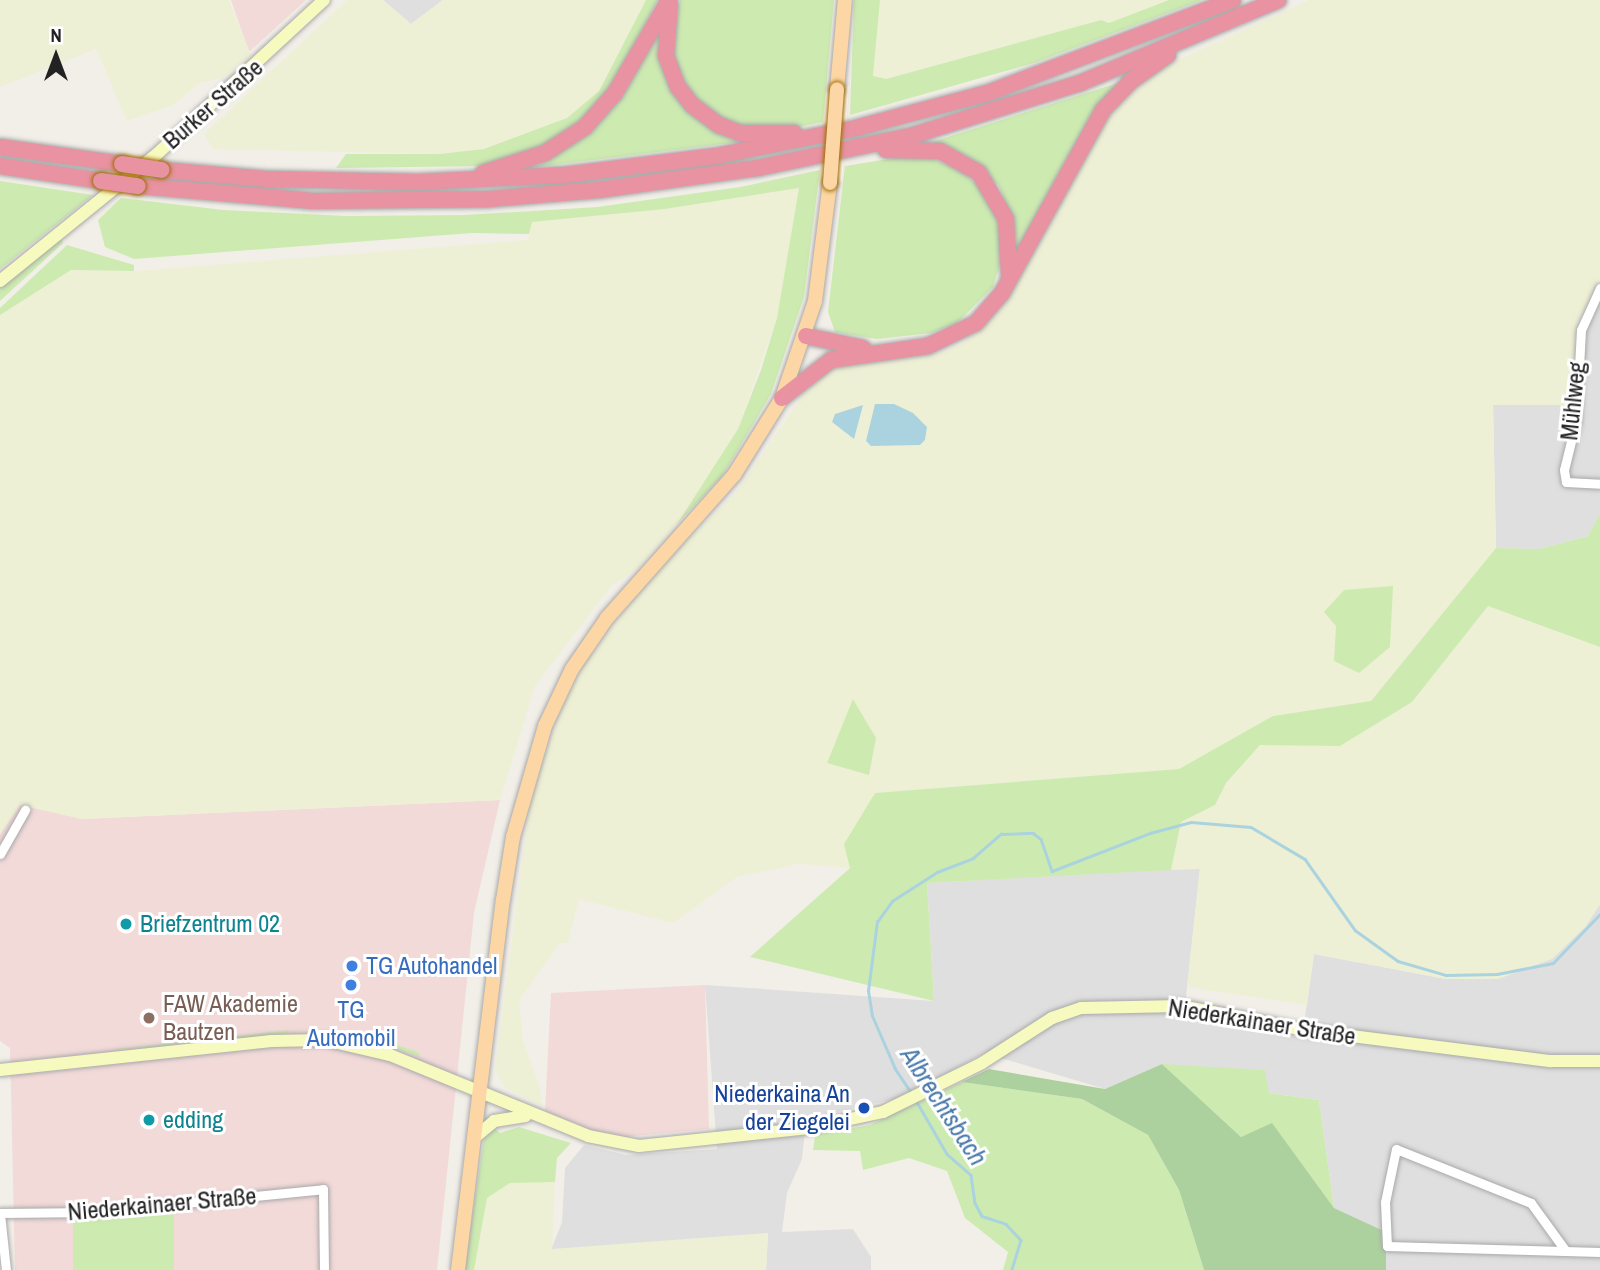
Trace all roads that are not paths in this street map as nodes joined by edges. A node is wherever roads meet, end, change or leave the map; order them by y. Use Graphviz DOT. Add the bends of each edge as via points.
graph roads {
  1 [pos="324,0"];
  2 [pos="670,0"];
  3 [pos="845,0"];
  4 [pos="1233,0"];
  5 [pos="1278,0"];
  6 [pos="1187,42"];
  7 [pos="856,128"];
  8 [pos="0,147"];
  9 [pos="824,156"];
  10 [pos="0,166"];
  11 [pos="453,181"];
  12 [pos="0,281"];
  13 [pos="1008,282"];
  14 [pos="1600,288"];
  15 [pos="806,336"];
  16 [pos="879,351"];
  17 [pos="782,398"];
  18 [pos="1600,484"];
  19 [pos="25,810"];
  20 [pos="0,854"];
  21 [pos="1600,1060"];
  22 [pos="0,1070"];
  23 [pos="480,1093"];
  24 [pos="536,1116"];
  25 [pos="474,1138"];
  26 [pos="0,1214"];
  27 [pos="1565,1250"];
  28 [pos="1600,1252"];
  29 [pos="6,1270"];
  30 [pos="324,1270"];
  31 [pos="458,1270"];
  1 -- 12 [label="street, Burker Straße" via="260,63"];
  2 -- 7 [label="highway" via="665,33 669,67 684,97 709,120 751,135"];
  2 -- 11 [label="highway" via="615,93 585,127 530,160"];
  3 -- 15 [label="main road, bridge" via="820,277"];
  4 -- 7 [label="highway" via="1054,71"];
  5 -- 6 [label="highway"];
  6 -- 9 [label="highway" via="977,116"];
  6 -- 13 [label="highway" via="1130,81 1103,110"];
  7 -- 11 [label="highway" via="657,165"];
  8 -- 11 [label="highway, bridge" via="162,170 360,183"];
  9 -- 10 [label="highway, bridge" via="647,185 490,199 313,201 138,187"];
  9 -- 13 [label="highway" via="916,148 940,151 971,166 993,190 1006,219 1011,248"];
  13 -- 16 [label="highway" via="985,314 955,336 928,346"];
  14 -- 18 [label="street, Mühlweg" via="1581,330 1576,421 1564,470 1566,482"];
  15 -- 16 [label="highway"];
  15 -- 17 [label="main road"];
  16 -- 17 [label="highway" via="821,366"];
  17 -- 23 [label="main road" via="734,475 607,618 572,669 545,726 513,837"];
  19 -- 20 [label="street"];
  21 -- 24 [label="street, Niederkainaer Straße" via="1551,1062 1304,1030 1181,1006 1115,1006 1052,1018 908,1103 809,1128 639,1146 588,1136"];
  22 -- 23 [label="street, Niederkainaer Straße" via="271,1041 325,1040 390,1055"];
  23 -- 24 [label="street, Niederkainaer Straße"];
  23 -- 25 [label="main road"];
  24 -- 25 [label="street, Niederkainaer Straße" via="513,1115 495,1121"];
  25 -- 31 [label="main road"];
  26 -- 29 [label="street"];
  26 -- 30 [label="street, Niederkainaer Straße" via="94,1212 323,1189"];
  27 -- 27 [label="street" via="1531,1203 1396,1149 1385,1202 1387,1246"];
  27 -- 28 [label="street"];
}
